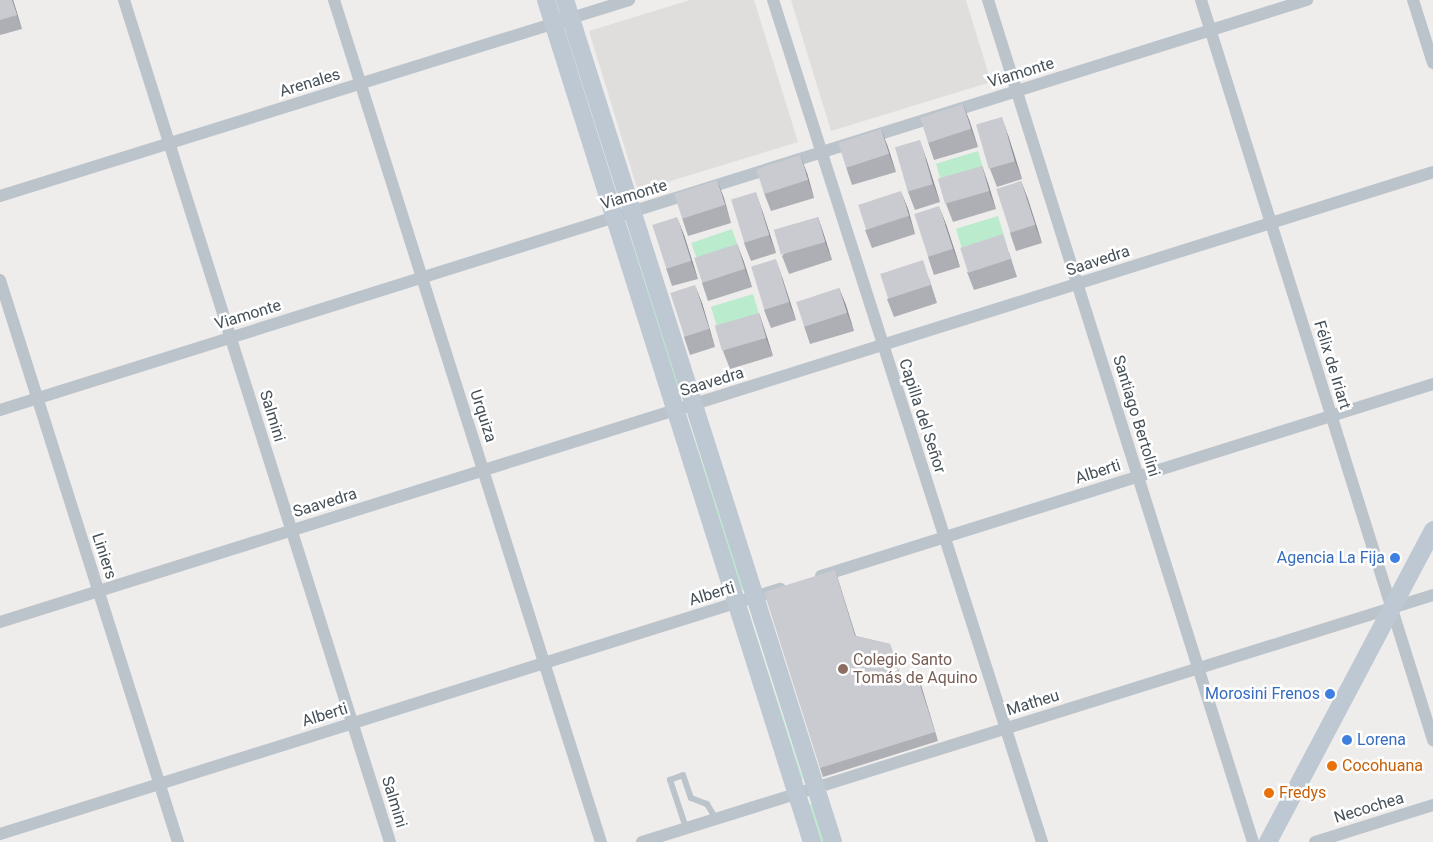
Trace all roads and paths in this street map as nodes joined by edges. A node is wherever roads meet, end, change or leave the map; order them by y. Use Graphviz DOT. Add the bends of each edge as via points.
graph roads {
  1 [pos="124,0"];
  2 [pos="334,0"];
  3 [pos="546,0"];
  4 [pos="566,0"];
  5 [pos="629,0"];
  6 [pos="773,0"];
  7 [pos="988,0"];
  8 [pos="1200,0"];
  9 [pos="1307,0"];
  10 [pos="1413,0"];
  11 [pos="571,18"];
  12 [pos="553,24"];
  13 [pos="1210,30"];
  14 [pos="1433,63"];
  15 [pos="361,84"];
  16 [pos="1017,91"];
  17 [pos="169,143"];
  18 [pos="820,153"];
  19 [pos="1433,172"];
  20 [pos="0,196"];
  21 [pos="633,212"];
  22 [pos="615,218"];
  23 [pos="1271,223"];
  24 [pos="422,278"];
  25 [pos="0,280"];
  26 [pos="1077,284"];
  27 [pos="231,338"];
  28 [pos="882,346"];
  29 [pos="1433,384"];
  30 [pos="38,398"];
  31 [pos="694,405"];
  32 [pos="0,410"];
  33 [pos="675,411"];
  34 [pos="1331,416"];
  35 [pos="483,471"];
  36 [pos="1138,476"];
  37 [pos="1433,530"];
  38 [pos="292,531"];
  39 [pos="944,538"];
  40 [pos="812,579"];
  41 [pos="793,585"];
  42 [pos="98,591"];
  43 [pos="1433,595"];
  44 [pos="755,597"];
  45 [pos="736,603"];
  46 [pos="1392,608"];
  47 [pos="0,622"];
  48 [pos="544,663"];
  49 [pos="1198,668"];
  50 [pos="352,723"];
  51 [pos="1005,728"];
  52 [pos="1433,740"];
  53 [pos="160,784"];
  54 [pos="815,788"];
  55 [pos="796,794"];
  56 [pos="1433,805"];
  57 [pos="716,819"];
  58 [pos="686,828"];
  59 [pos="0,834"];
  60 [pos="178,842"];
  61 [pos="390,842"];
  62 [pos="601,842"];
  63 [pos="642,842"];
  64 [pos="812,842"];
  65 [pos="832,842"];
  66 [pos="1042,842"];
  67 [pos="1253,842"];
  68 [pos="1268,842"];
  69 [pos="1315,842"];
  1 -- 17 [label="street, Salmini"];
  2 -- 15 [label="street, Urquiza"];
  3 -- 12 [label="main road"];
  4 -- 11 [label="main road"];
  5 -- 11 [label="street, Arenales"];
  6 -- 18 [label="street, Capilla del Señor"];
  7 -- 16 [label="street, Santiago Bertolini"];
  8 -- 13 [label="street, Félix de Iriart"];
  9 -- 13 [label="street, Viamonte"];
  10 -- 14 [label="street"];
  11 -- 12 [label="street, Arenales"];
  11 -- 21 [label="main road"];
  12 -- 15 [label="street, Arenales"];
  12 -- 22 [label="main road"];
  13 -- 16 [label="street, Viamonte"];
  13 -- 23 [label="street, Félix de Iriart"];
  15 -- 17 [label="street, Arenales"];
  15 -- 24 [label="street, Urquiza"];
  16 -- 18 [label="street, Viamonte"];
  16 -- 26 [label="street, Santiago Bertolini"];
  17 -- 20 [label="street, Arenales"];
  17 -- 27 [label="street, Salmini"];
  18 -- 21 [label="street, Viamonte"];
  18 -- 28 [label="street, Capilla del Señor"];
  19 -- 23 [label="street, Saavedra"];
  21 -- 22 [label="street, Viamonte"];
  21 -- 31 [label="main road"];
  22 -- 24 [label="street, Viamonte"];
  22 -- 33 [label="main road"];
  23 -- 26 [label="street, Saavedra"];
  23 -- 34 [label="street, Félix de Iriart"];
  24 -- 27 [label="street, Viamonte"];
  24 -- 35 [label="street, Urquiza"];
  25 -- 30 [label="street, Liniers"];
  26 -- 28 [label="street, Saavedra"];
  26 -- 36 [label="street, Santiago Bertolini"];
  27 -- 30 [label="street, Viamonte"];
  27 -- 38 [label="street, Salmini"];
  28 -- 31 [label="street, Saavedra"];
  28 -- 39 [label="street, Capilla del Señor"];
  29 -- 34 [label="street, Alberti"];
  30 -- 32 [label="street, Viamonte"];
  30 -- 42 [label="street, Liniers"];
  31 -- 33 [label="street, Saavedra"];
  31 -- 44 [label="main road"];
  33 -- 35 [label="street, Saavedra"];
  33 -- 45 [label="main road"];
  34 -- 36 [label="street, Alberti"];
  34 -- 46 [label="street, Félix de Iriart"];
  35 -- 38 [label="street, Saavedra"];
  35 -- 48 [label="street, Urquiza"];
  36 -- 39 [label="street, Alberti"];
  36 -- 49 [label="street, Santiago Bertolini"];
  37 -- 46 [label="main road"];
  38 -- 42 [label="street, Saavedra"];
  38 -- 50 [label="street, Salmini"];
  39 -- 40 [label="street, Alberti"];
  39 -- 51 [label="street, Capilla del Señor"];
  41 -- 44 [label="street, Alberti"];
  42 -- 47 [label="street, Saavedra"];
  42 -- 53 [label="street, Liniers"];
  43 -- 46 [label="street, Matheu"];
  44 -- 45 [label="street, Alberti"];
  44 -- 54 [label="main road"];
  45 -- 48 [label="street, Alberti"];
  45 -- 55 [label="main road"];
  46 -- 49 [label="street, Matheu"];
  46 -- 52 [label="street, Félix de Iriart"];
  46 -- 68 [label="main road"];
  48 -- 50 [label="street, Alberti"];
  48 -- 62 [label="street, Urquiza"];
  49 -- 51 [label="street, Matheu"];
  49 -- 67 [label="street, Santiago Bertolini"];
  50 -- 53 [label="street, Alberti"];
  50 -- 61 [label="street, Salmini"];
  51 -- 54 [label="street, Matheu"];
  51 -- 66 [label="street, Capilla del Señor"];
  53 -- 59 [label="street, Alberti"];
  53 -- 60 [label="street, Liniers"];
  54 -- 55 [label="street, Matheu"];
  54 -- 65 [label="main road"];
  55 -- 57 [label="street, Matheu"];
  55 -- 64 [label="main road"];
  56 -- 69 [label="street, Necochea"];
  57 -- 58 [label="street, Matheu"];
  57 -- 58 [label="lane" via="707,804 691,798 683,775 670,780"];
  58 -- 63 [label="street, Matheu"];
}
